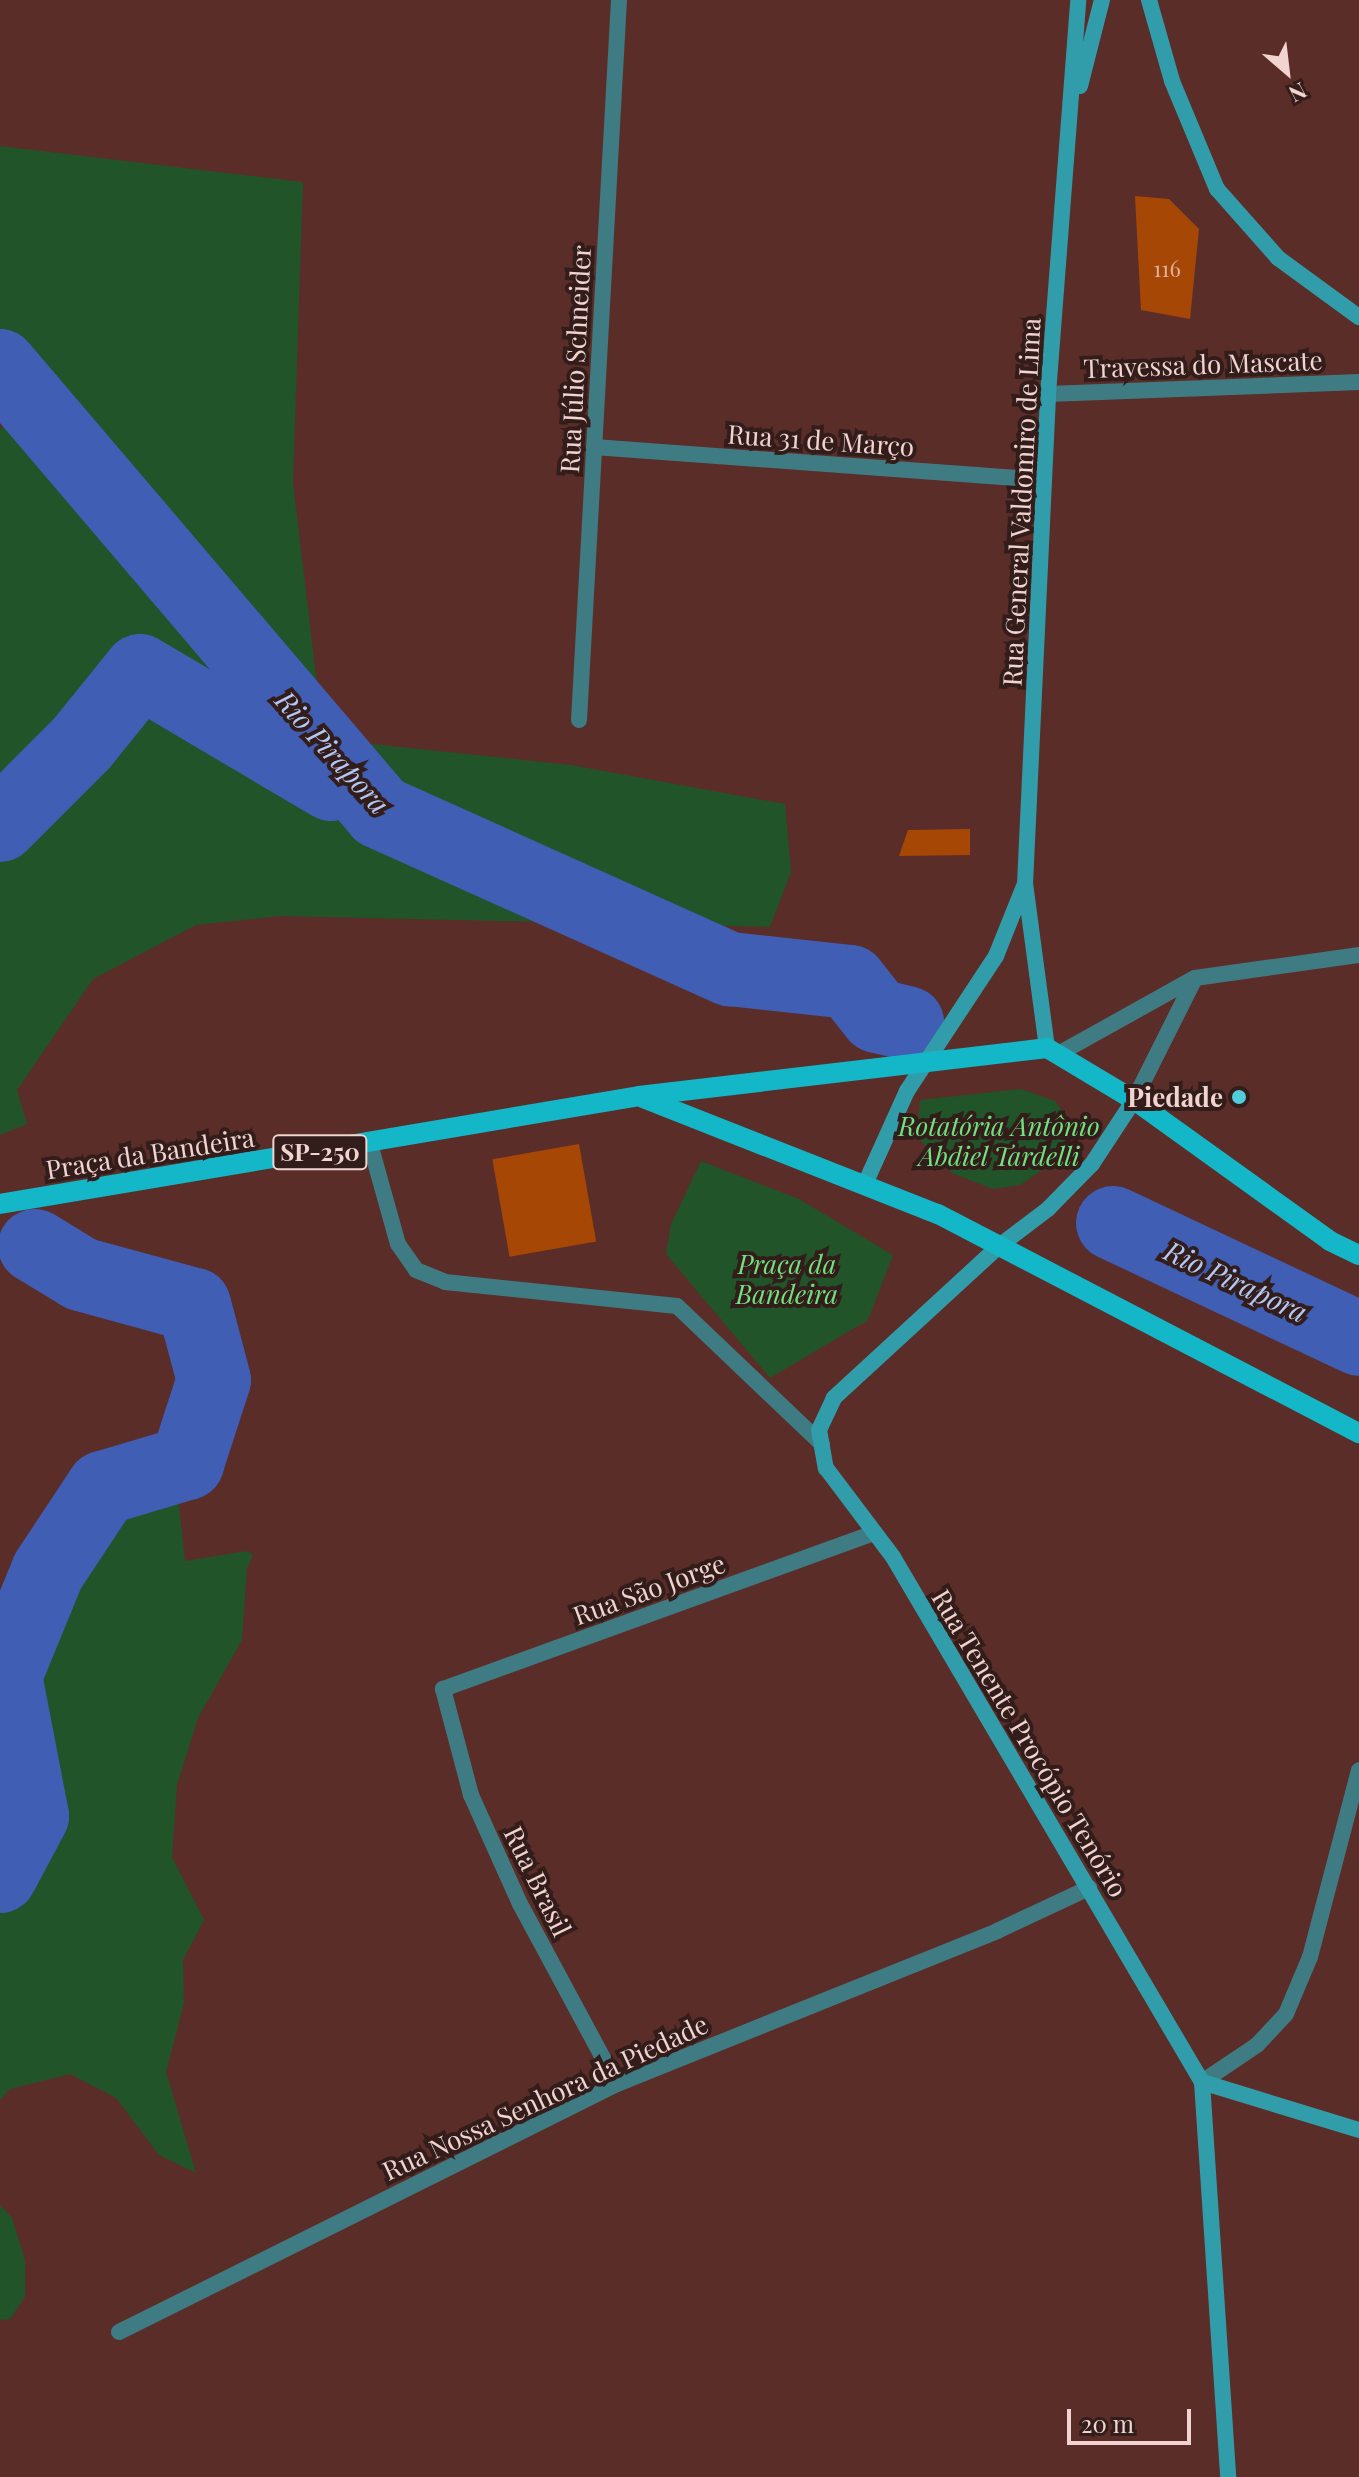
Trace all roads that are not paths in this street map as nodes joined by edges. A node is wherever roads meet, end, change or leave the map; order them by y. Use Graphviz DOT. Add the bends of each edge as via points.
graph roads {
  1 [pos="619,0"];
  2 [pos="1078,0"];
  3 [pos="1102,0"];
  4 [pos="1149,0"];
  5 [pos="1071,123"];
  6 [pos="1359,317"];
  7 [pos="1359,382"];
  8 [pos="1048,394"];
  9 [pos="594,447"];
  10 [pos="1044,480"];
  11 [pos="579,720"];
  12 [pos="1025,884"];
  13 [pos="1359,955"];
  14 [pos="1195,978"];
  15 [pos="1054,1051"];
  16 [pos="927,1060"];
  17 [pos="639,1096"];
  18 [pos="1134,1100"];
  19 [pos="370,1144"];
  20 [pos="865,1184"];
  21 [pos="0,1204"];
  22 [pos="998,1247"];
  23 [pos="1359,1255"];
  24 [pos="1359,1433"];
  25 [pos="820,1437"];
  26 [pos="872,1534"];
  27 [pos="443,1689"];
  28 [pos="1359,1770"];
  29 [pos="1089,1888"];
  30 [pos="1202,2082"];
  31 [pos="617,2084"];
  32 [pos="1359,2130"];
  33 [pos="119,2332"];
  34 [pos="1228,2477"];
  1 -- 9 [label="street, Rua Júlio Schneider"];
  2 -- 5 [label="main road"];
  3 -- 5 [label="main road"];
  4 -- 6 [label="main road" via="1172,81 1217,189 1278,258"];
  5 -- 8 [label="main road, Rua General Valdomiro de Lima"];
  7 -- 8 [label="street, Travessa do Mascate"];
  8 -- 10 [label="main road, Rua General Valdomiro de Lima"];
  9 -- 10 [label="street, Rua 31 de Março"];
  9 -- 11 [label="street, Rua Júlio Schneider"];
  10 -- 12 [label="main road, Rua General Valdomiro de Lima"];
  12 -- 15 [label="main road, Rua General Valdomiro de Lima"];
  12 -- 16 [label="main road, Rua General Valdomiro de Lima" via="996,956"];
  13 -- 14 [label="street"];
  14 -- 15 [label="street"];
  14 -- 18 [label="street"];
  15 -- 16 [label="main road, Praça da Bandeira"];
  15 -- 18 [label="main road"];
  16 -- 17 [label="main road, Praça da Bandeira / SP-250"];
  16 -- 20 [label="main road, Rua General Valdomiro de Lima" via="907,1091"];
  17 -- 19 [label="main road, Praça da Bandeira / SP-250"];
  17 -- 20 [label="main road"];
  18 -- 22 [label="main road" via="1092,1164 1048,1209"];
  18 -- 23 [label="main road" via="1330,1241"];
  19 -- 21 [label="main road, Praça da Bandeira / SP-250"];
  19 -- 25 [label="street" via="398,1244 416,1270 445,1282 677,1306"];
  20 -- 22 [label="main road" via="938,1214"];
  22 -- 24 [label="main road"];
  22 -- 25 [label="main road" via="834,1398"];
  25 -- 26 [label="main road, Rua Tenente Procópio Tenório" via="826,1468"];
  26 -- 27 [label="street, Rua São Jorge"];
  26 -- 29 [label="main road, Rua Tenente Procópio Tenório" via="893,1557"];
  27 -- 31 [label="street, Rua Brasil" via="471,1795 520,1904"];
  28 -- 30 [label="street" via="1310,1957 1286,2014 1257,2045"];
  29 -- 30 [label="main road, Rua Tenente Procópio Tenório"];
  29 -- 31 [label="street, Rua Nossa Senhora da Piedade" via="997,1931"];
  30 -- 32 [label="main road"];
  30 -- 34 [label="main road"];
  31 -- 33 [label="street, Rua Nossa Senhora da Piedade"];
}
